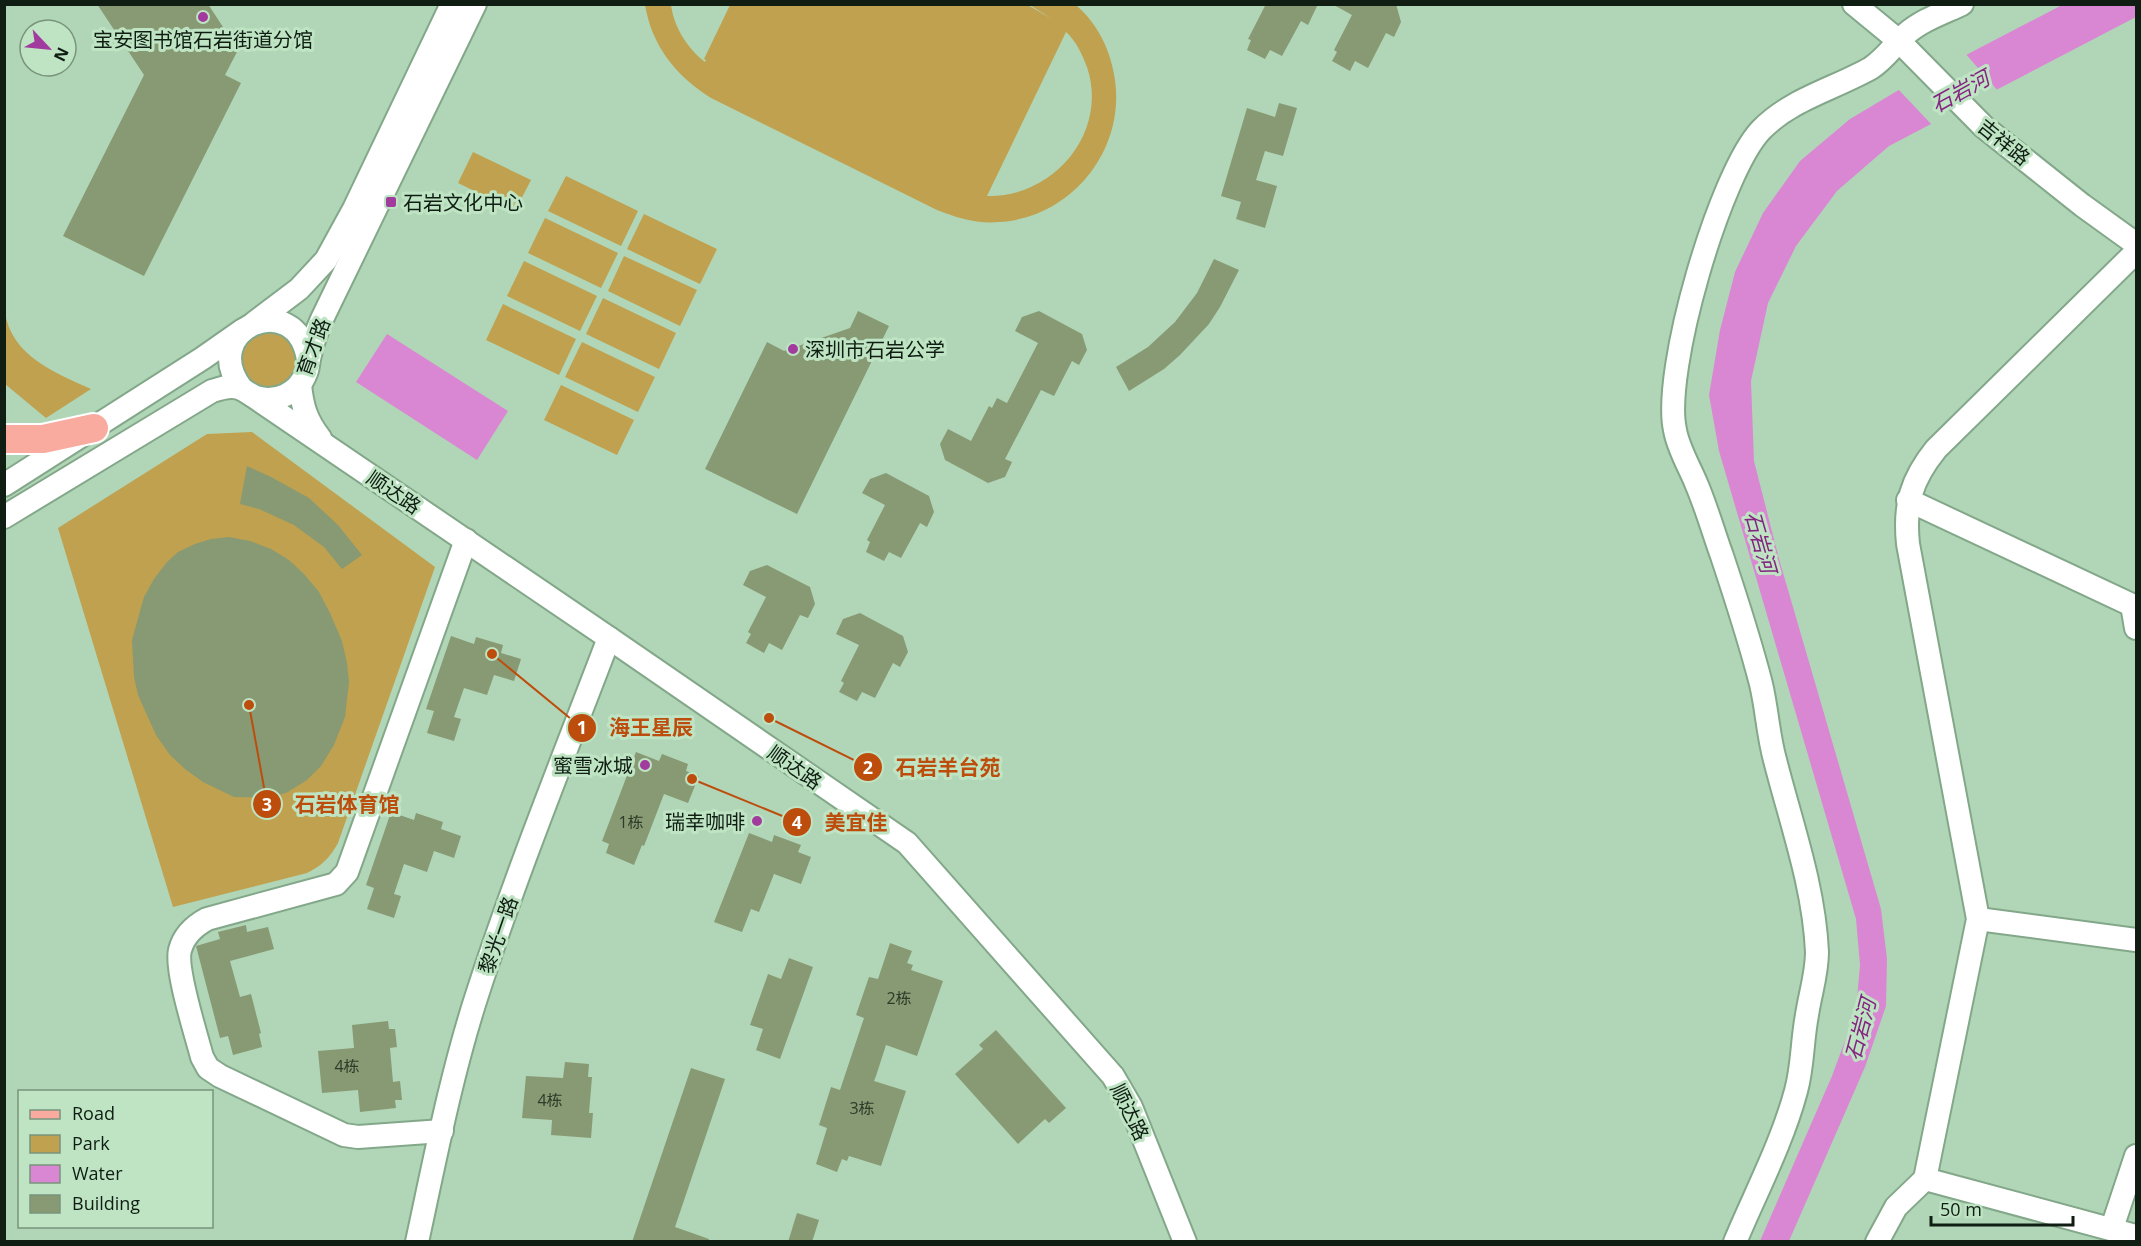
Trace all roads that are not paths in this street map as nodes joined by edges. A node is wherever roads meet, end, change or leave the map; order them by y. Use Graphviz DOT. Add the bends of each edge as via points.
graph roads {
  1 [pos="452,4"];
  2 [pos="475,4"];
  3 [pos="1854,4"];
  4 [pos="1962,4"];
  5 [pos="1899,41"];
  6 [pos="2136,244"];
  7 [pos="2136,252"];
  8 [pos="249,326"];
  9 [pos="308,360"];
  10 [pos="300,384"];
  11 [pos="247,392"];
  12 [pos="94,428"];
  13 [pos="4,439"];
  14 [pos="337,453"];
  15 [pos="4,485"];
  16 [pos="1908,500"];
  17 [pos="4,516"];
  18 [pos="466,540"];
  19 [pos="2134,606"];
  20 [pos="2136,628"];
  21 [pos="609,638"];
  22 [pos="1978,919"];
  23 [pos="2136,940"];
  24 [pos="441,1131"];
  25 [pos="2136,1156"];
  26 [pos="1925,1179"];
  27 [pos="2112,1228"];
  28 [pos="2136,1236"];
  29 [pos="417,1242"];
  30 [pos="1185,1242"];
  31 [pos="1735,1242"];
  32 [pos="1877,1242"];
  1 -- 8 [label="street, 育才路" via="326,260 299,289"];
  2 -- 9 [label="street, 育才路" via="322,319"];
  3 -- 5 [label="street, 吉祥路"];
  4 -- 5 [label="street" via="1919,25"];
  5 -- 6 [label="street, 吉祥路" via="1971,115"];
  5 -- 31 [label="street" via="1877,64 1792,106 1758,133 1742,158 1717,216 1694,287 1676,377 1675,431 1708,516 1761,685 1769,735 1809,887 1816,936 1814,983 1796,1092"];
  7 -- 16 [label="street" via="1936,449 1914,481"];
  8 -- 9 [label="street" via="273,321 291,327 306,347"];
  8 -- 11 [label="street" via="235,340 229,366"];
  8 -- 12 [label="street, 育才路"];
  9 -- 10 [label="street, 育才路"];
  10 -- 11 [label="street, 育才路" via="279,398 266,399"];
  10 -- 14 [label="street, 顺达路" via="306,417"];
  11 -- 14 [label="street, 顺达路"];
  11 -- 17 [label="street, 育才路" via="222,387 212,391"];
  12 -- 13 [label="main road" via="43,438"];
  12 -- 15 [label="street, 育才路"];
  14 -- 18 [label="street, 顺达路"];
  16 -- 19 [label="street"];
  16 -- 22 [label="street" via="1908,544"];
  18 -- 21 [label="street, 顺达路"];
  18 -- 24 [label="street" via="342,879 336,884 207,919 186,936 179,967 202,1057 208,1068 220,1076 345,1135"];
  19 -- 20 [label="street"];
  21 -- 24 [label="street, 黎光一路" via="477,995"];
  21 -- 30 [label="street, 顺达路" via="907,843 1113,1076 1131,1107"];
  22 -- 23 [label="street"];
  22 -- 26 [label="street"];
  24 -- 29 [label="street, 黎光一路"];
  25 -- 27 [label="street"];
  26 -- 27 [label="street"];
  26 -- 32 [label="street" via="1896,1208"];
  27 -- 28 [label="street"];
}
